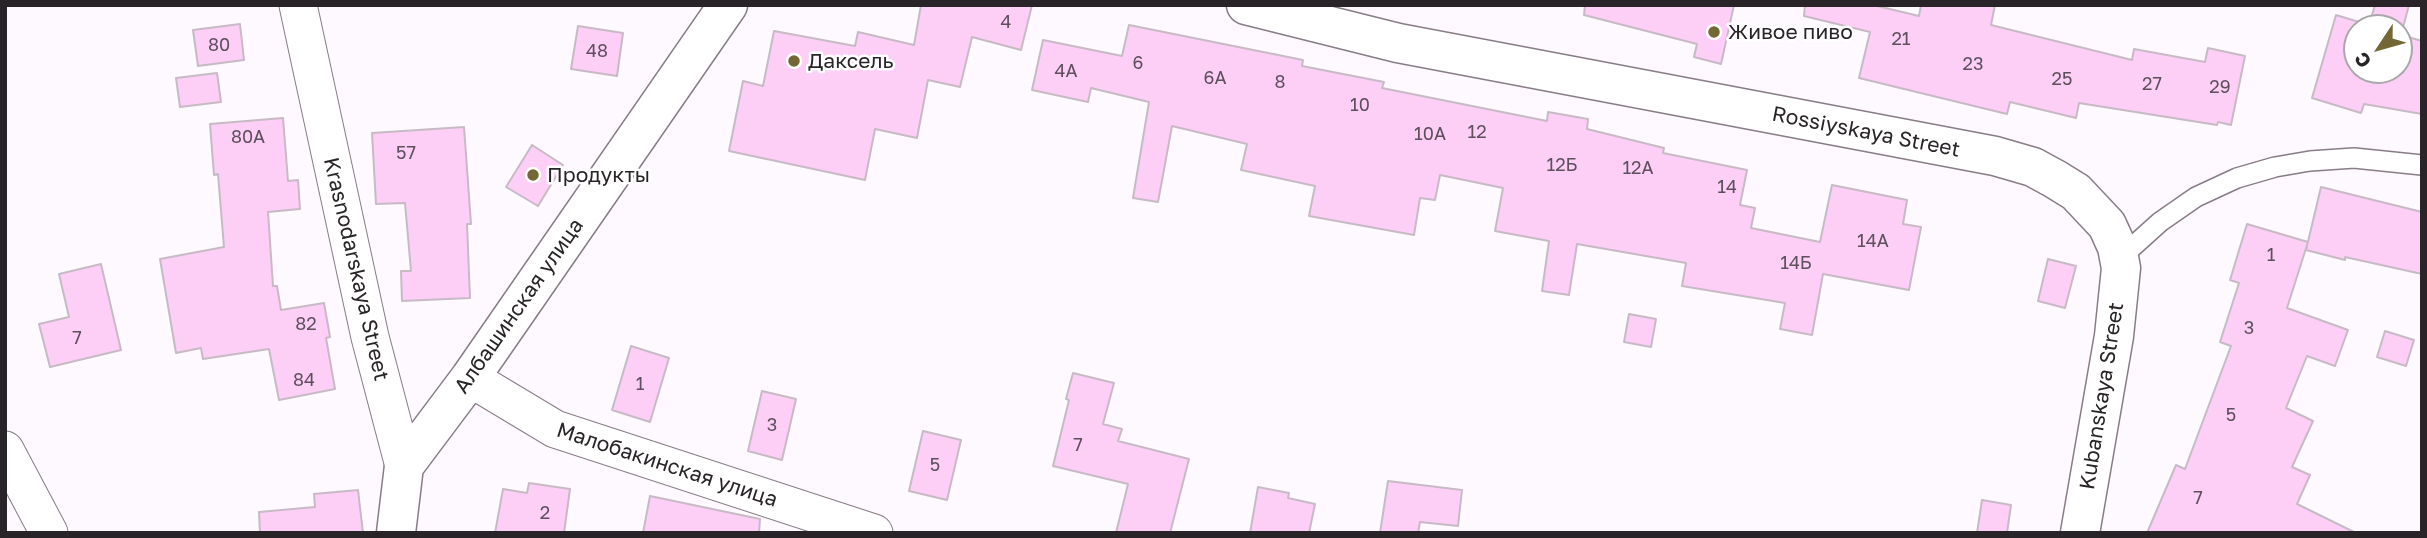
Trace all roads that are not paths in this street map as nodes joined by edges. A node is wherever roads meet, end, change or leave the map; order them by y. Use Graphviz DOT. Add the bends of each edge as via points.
graph roads {
  1 [pos="298,5"];
  2 [pos="728,5"];
  3 [pos="1246,5"];
  4 [pos="2422,165"];
  5 [pos="2119,259"];
  6 [pos="470,378"];
  7 [pos="5,450"];
  8 [pos="404,466"];
  9 [pos="49,533"];
  10 [pos="396,533"];
  11 [pos="874,533"];
  12 [pos="2080,533"];
  1 -- 8 [label="street, Krasnodarskaya Street" via="370,337"];
  2 -- 6 [label="street, Албашинская улица"];
  3 -- 5 [label="street, Rossiyskaya Street" via="1398,43 2033,167 2076,192 2107,225"];
  4 -- 5 [label="lane" via="2354,158 2310,161 2237,178 2196,197"];
  5 -- 12 [label="street, Kubanskaya Street" via="2114,336"];
  6 -- 8 [label="street, Албашинская улица"];
  6 -- 11 [label="street, Малобакинская улица" via="555,429"];
  7 -- 9 [label="street"];
  8 -- 10 [label="street, Krasnodarskaya Street"];
}
